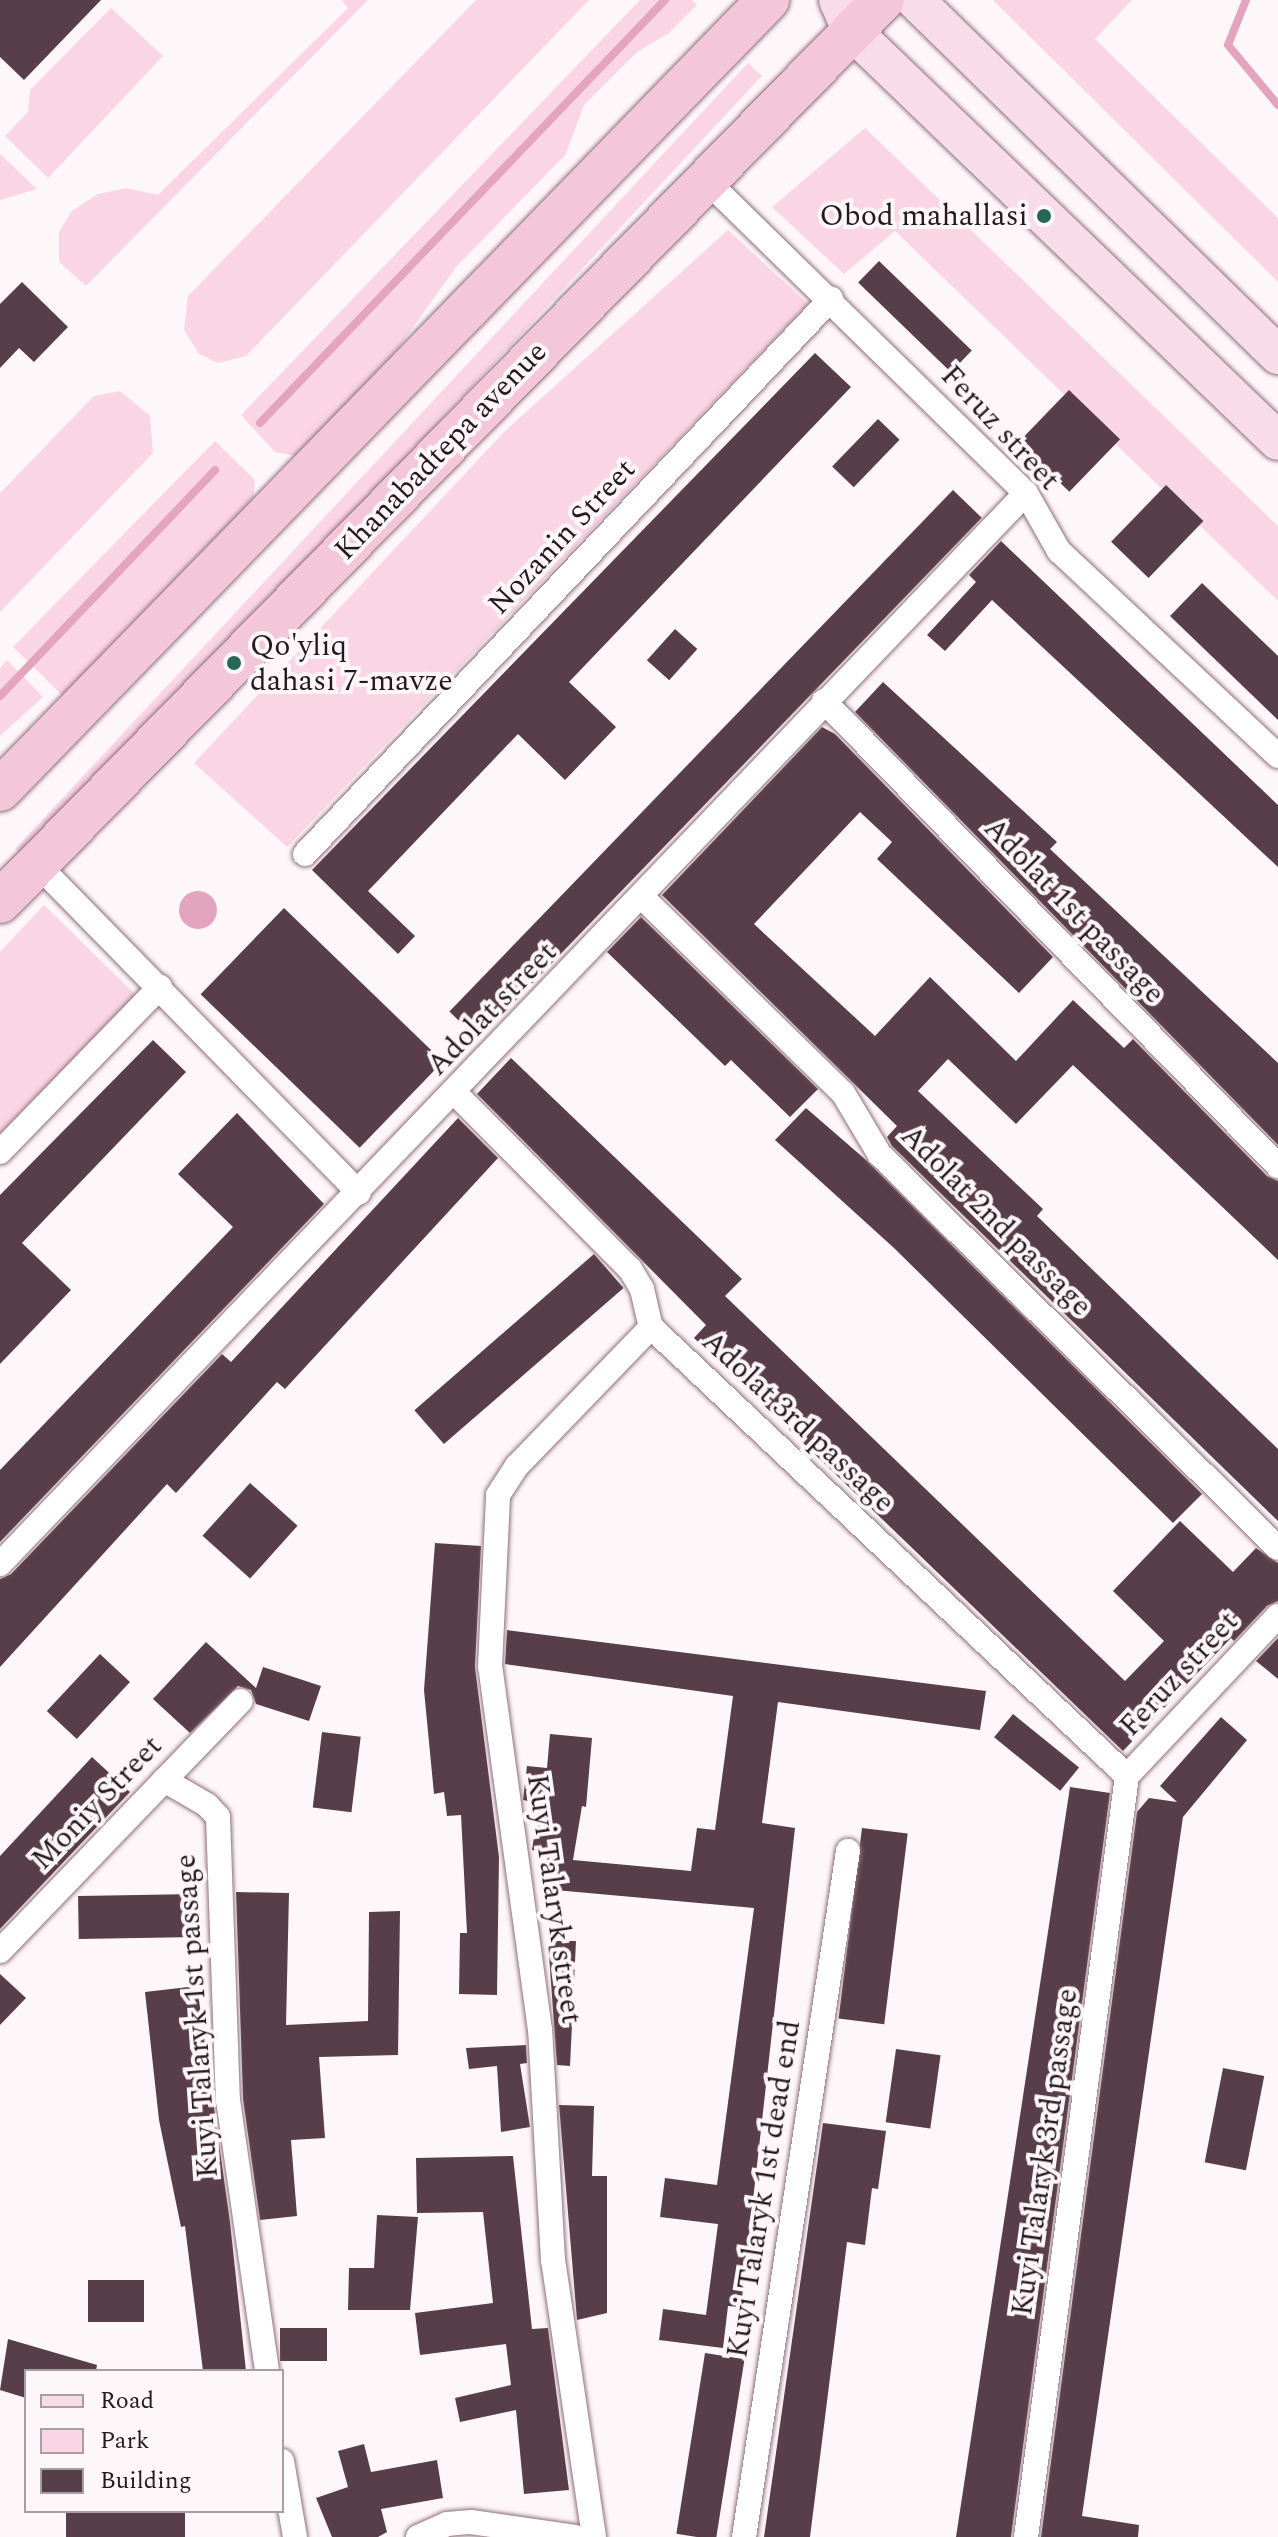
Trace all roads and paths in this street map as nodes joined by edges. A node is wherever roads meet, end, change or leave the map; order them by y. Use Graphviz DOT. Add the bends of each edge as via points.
graph roads {
  1 [pos="768,0"];
  2 [pos="883,0"];
  3 [pos="915,0"];
  4 [pos="845,16"];
  5 [pos="706,180"];
  6 [pos="831,299"];
  7 [pos="1278,355"];
  8 [pos="1278,441"];
  9 [pos="1026,493"];
  10 [pos="824,701"];
  11 [pos="1278,756"];
  12 [pos="0,790"];
  13 [pos="305,854"];
  14 [pos="37,864"];
  15 [pos="643,898"];
  16 [pos="0,902"];
  17 [pos="160,987"];
  18 [pos="455,1093"];
  19 [pos="0,1152"];
  20 [pos="1278,1166"];
  21 [pos="359,1193"];
  22 [pos="651,1327"];
  23 [pos="1278,1548"];
  24 [pos="0,1564"];
  25 [pos="1278,1616"];
  26 [pos="241,1701"];
  27 [pos="1127,1776"];
  28 [pos="164,1780"];
  29 [pos="848,1851"];
  30 [pos="0,1951"];
  31 [pos="267,2369"];
  32 [pos="284,2473"];
  33 [pos="295,2537"];
  34 [pos="418,2537"];
  35 [pos="575,2537"];
  36 [pos="594,2537"];
  37 [pos="744,2537"];
  38 [pos="1026,2537"];
  1 -- 12 [label="highway"];
  2 -- 4 [label="highway, Khanabadtepa avenue"];
  3 -- 7 [label="main road"];
  4 -- 5 [label="highway, Khanabadtepa avenue"];
  4 -- 8 [label="main road"];
  5 -- 6 [label="street, Feruz street"];
  5 -- 14 [label="highway, Khanabadtepa avenue"];
  6 -- 9 [label="street, Feruz street"];
  6 -- 13 [label="street, Nozanin Street"];
  9 -- 10 [label="street, Adolat street"];
  9 -- 11 [label="street, Feruz street" via="1059,551"];
  10 -- 15 [label="street, Adolat street"];
  10 -- 20 [label="street, Adolat 1st passage"];
  14 -- 16 [label="highway, Khanabadtepa avenue"];
  14 -- 17 [label="street"];
  15 -- 18 [label="street, Adolat street"];
  15 -- 23 [label="street, Adolat 2nd passage" via="843,1093 880,1155"];
  17 -- 19 [label="street"];
  17 -- 21 [label="street"];
  18 -- 21 [label="street, Adolat street"];
  18 -- 22 [label="street" via="630,1269 642,1289"];
  21 -- 24 [label="street, Adolat street"];
  22 -- 27 [label="street, Adolat 3rd passage"];
  22 -- 36 [label="street, Kuyi Talaryk street" via="517,1466 498,1495 490,1667 540,2030 553,2260"];
  25 -- 27 [label="street, Feruz street"];
  26 -- 28 [label="street, Moniy Street"];
  27 -- 38 [label="street, Kuyi Talaryk 3rd passage"];
  28 -- 30 [label="street, Moniy Street"];
  28 -- 31 [label="street, Kuyi Talaryk 1st passage" via="218,1817 228,2100"];
  29 -- 37 [label="street, Kuyi Talaryk 1st dead end"];
  32 -- 33 [label="street"];
  34 -- 35 [label="street" via="447,2524 471,2522"];
}
